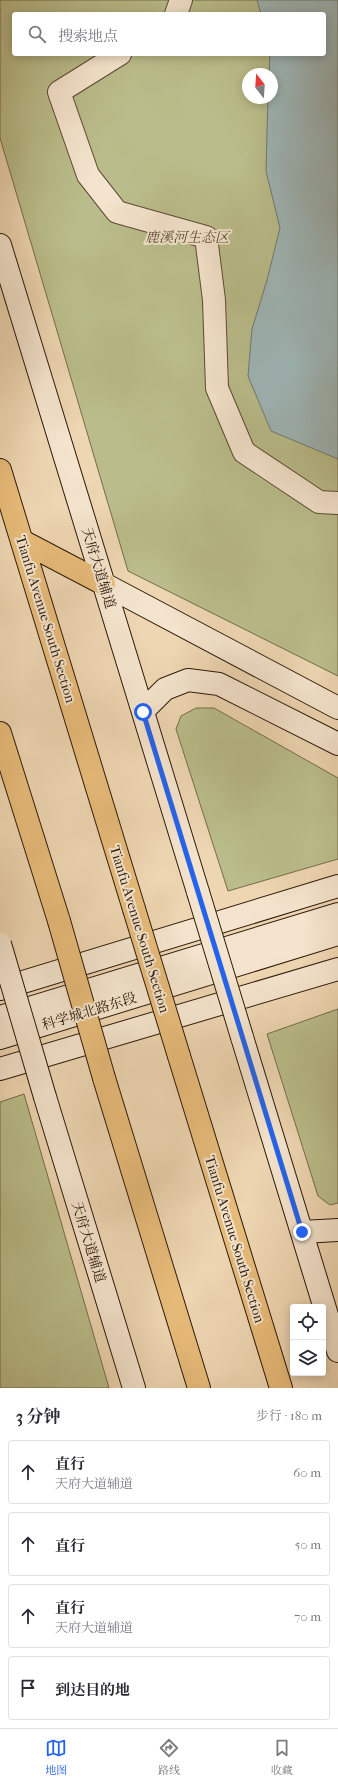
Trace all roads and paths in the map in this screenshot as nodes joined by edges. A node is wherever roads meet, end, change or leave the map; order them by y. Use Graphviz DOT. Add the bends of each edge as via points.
graph roads {
  1 [pos="181,0"];
  2 [pos="177,12"];
  3 [pos="117,56"];
  4 [pos="0,245"];
  5 [pos="0,470"];
  6 [pos="338,503"];
  7 [pos="22,541"];
  8 [pos="104,584"];
  9 [pos="338,708"];
  10 [pos="143,712"];
  11 [pos="0,733"];
  12 [pos="338,744"];
  13 [pos="338,886"];
  14 [pos="338,914"];
  15 [pos="338,934"];
  16 [pos="0,944"];
  17 [pos="338,969"];
  18 [pos="0,989"];
  19 [pos="0,1017"];
  20 [pos="0,1038"];
  21 [pos="0,1069"];
  22 [pos="338,1230"];
  23 [pos="302,1232"];
  24 [pos="338,1348"];
  25 [pos="134,1388"];
  26 [pos="199,1388"];
  27 [pos="281,1388"];
  1 -- 2 [label="street"];
  3 -- 6 [label="street" via="59,92 88,175 117,212 206,237 214,300 217,388 244,452 319,502"];
  4 -- 8 [label="street, 天府大道辅道"];
  5 -- 7 [label="highway, Tianfu Avenue South Section"];
  7 -- 8 [label="highway"];
  7 -- 27 [label="highway, Tianfu Avenue South Section, bridge"];
  8 -- 9 [label="street"];
  8 -- 10 [label="street, 天府大道辅道"];
  10 -- 12 [label="street" via="165,689 188,680 220,684"];
  10 -- 23 [label="street, 天府大道辅道, bridge"];
  11 -- 26 [label="highway, bridge"];
  13 -- 18 [label="street"];
  14 -- 19 [label="street, 科学城北路东段"];
  15 -- 20 [label="street, 科学城北路东段"];
  16 -- 25 [label="street, 天府大道辅道, bridge"];
  17 -- 21 [label="street"];
  22 -- 23 [label="street"];
  23 -- 24 [label="street"];
}
